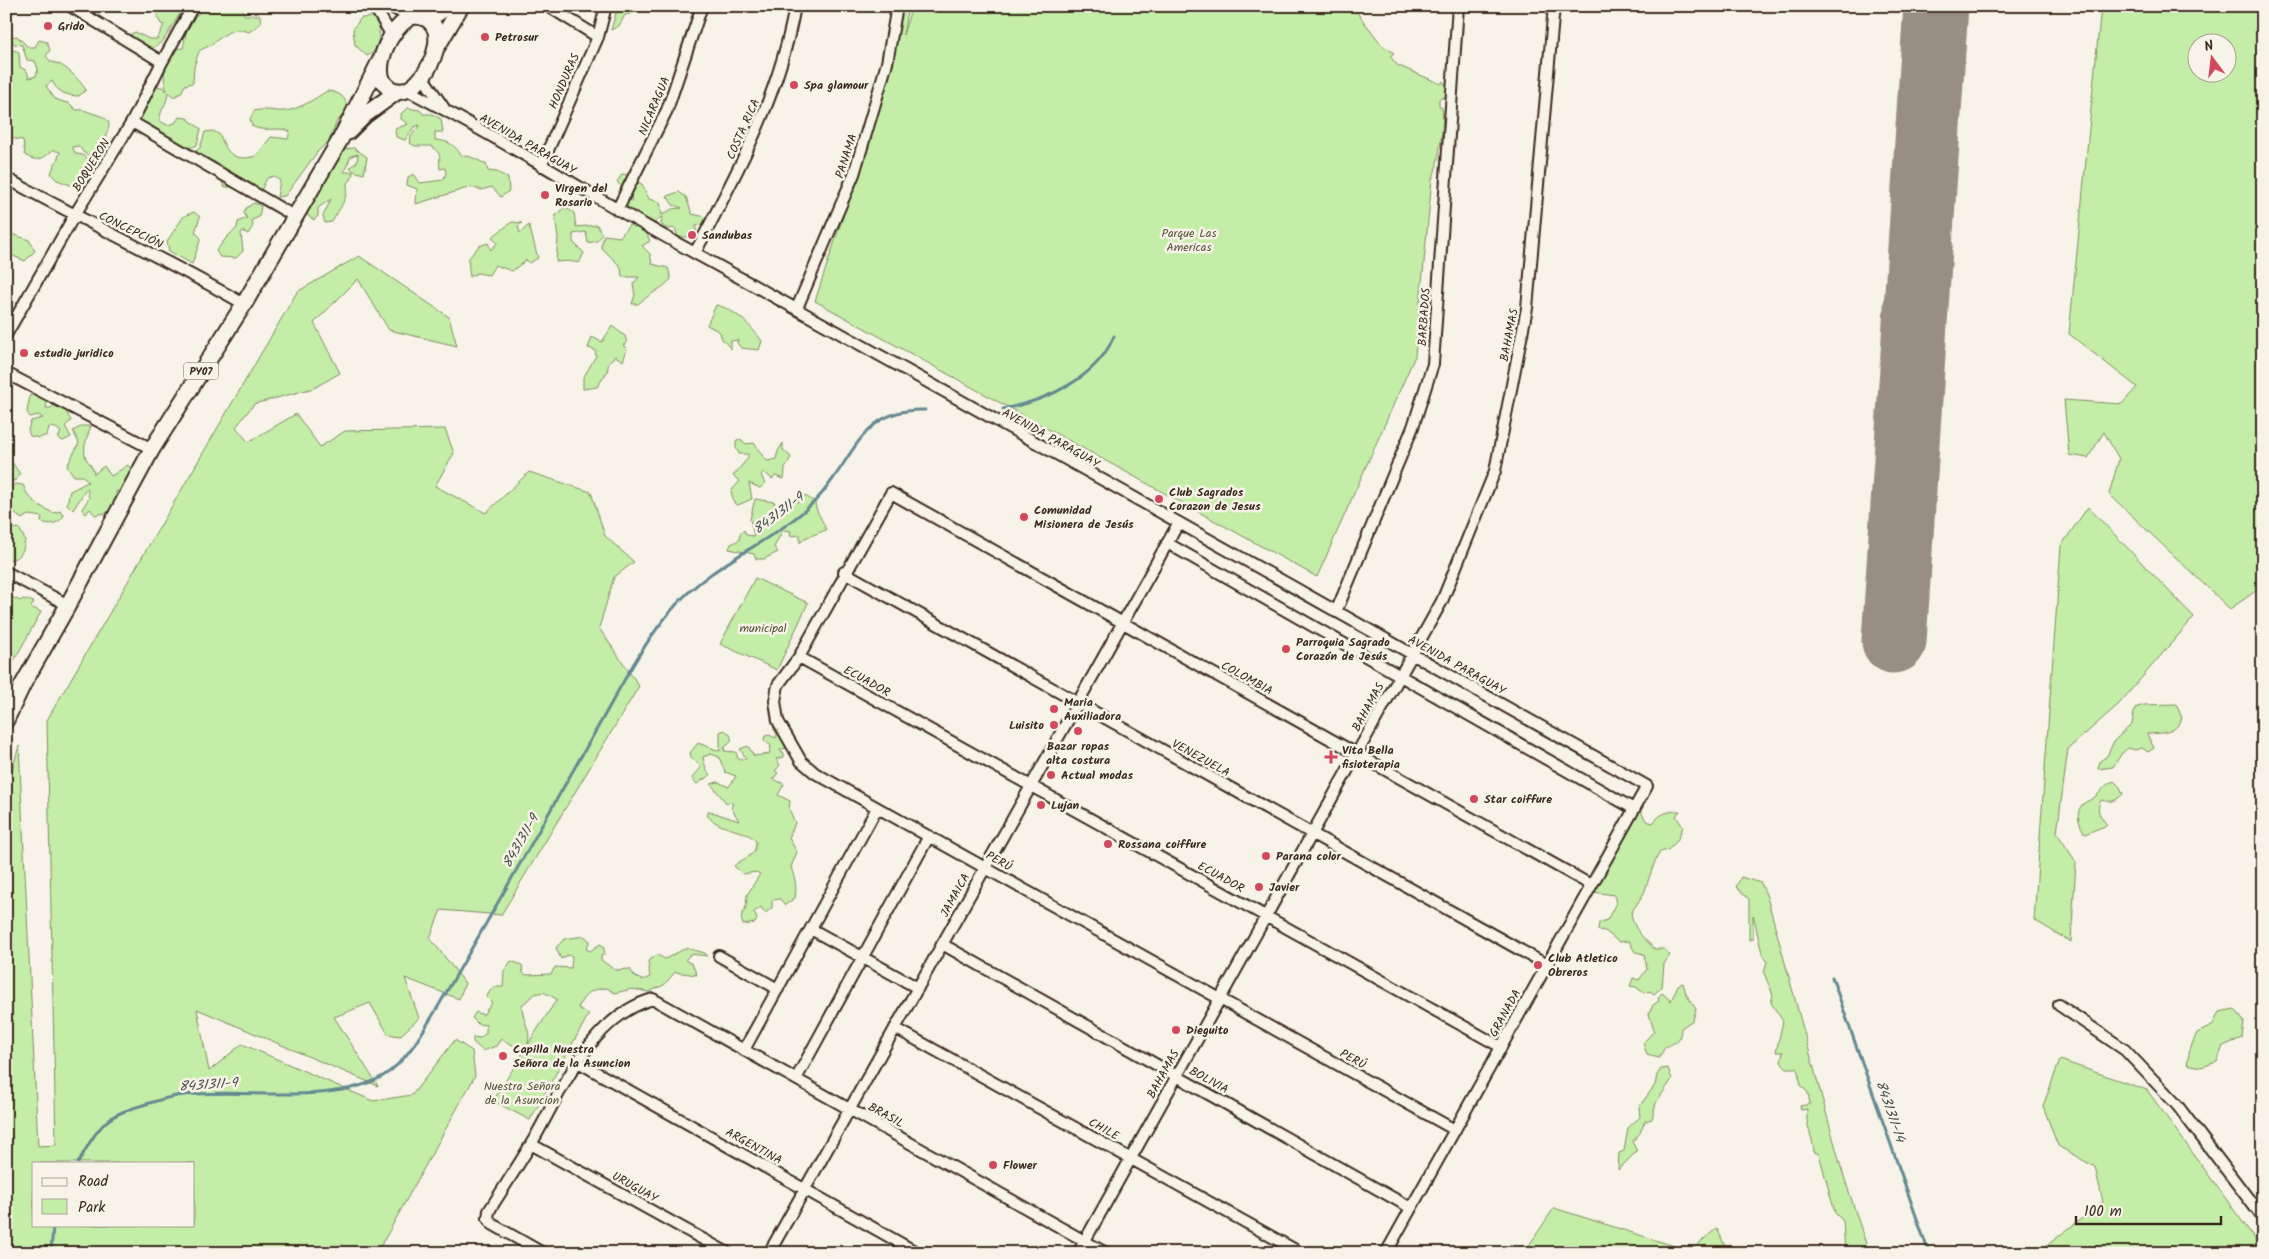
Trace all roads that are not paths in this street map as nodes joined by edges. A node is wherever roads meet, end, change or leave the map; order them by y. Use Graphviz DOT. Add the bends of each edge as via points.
graph roads {
  1 [pos="70,6"];
  2 [pos="193,6"];
  3 [pos="369,6"];
  4 [pos="388,6"];
  5 [pos="448,6"];
  6 [pos="461,6"];
  7 [pos="548,6"];
  8 [pos="606,6"];
  9 [pos="702,6"];
  10 [pos="795,6"];
  11 [pos="897,6"];
  12 [pos="1458,6"];
  13 [pos="1554,6"];
  14 [pos="418,18"];
  15 [pos="392,36"];
  16 [pos="598,37"];
  17 [pos="437,46"];
  18 [pos="383,55"];
  19 [pos="162,62"];
  20 [pos="422,76"];
  21 [pos="403,91"];
  22 [pos="444,109"];
  23 [pos="132,122"];
  24 [pos="340,140"];
  25 [pos="541,166"];
  26 [pos="6,178"];
  27 [pos="617,210"];
  28 [pos="74,216"];
  29 [pos="294,216"];
  30 [pos="695,254"];
  31 [pos="244,304"];
  32 [pos="798,308"];
  33 [pos="6,335"];
  34 [pos="6,373"];
  35 [pos="152,449"];
  36 [pos="891,493"];
  37 [pos="1178,524"];
  38 [pos="1167,543"];
  39 [pos="6,572"];
  40 [pos="844,572"];
  41 [pos="68,605"];
  42 [pos="1336,612"];
  43 [pos="1123,622"];
  44 [pos="1412,654"];
  45 [pos="799,657"];
  46 [pos="1400,676"];
  47 [pos="1078,703"];
  48 [pos="6,720"];
  49 [pos="1356,753"];
  50 [pos="1031,786"];
  51 [pos="1647,786"];
  52 [pos="877,808"];
  53 [pos="1634,809"];
  54 [pos="1312,834"];
  55 [pos="928,836"];
  56 [pos="985,868"];
  57 [pos="1592,885"];
  58 [pos="1266,916"];
  59 [pos="810,929"];
  60 [pos="942,944"];
  61 [pos="718,956"];
  62 [pos="862,958"];
  63 [pos="1546,965"];
  64 [pos="918,988"];
  65 [pos="778,989"];
  66 [pos="1220,999"];
  67 [pos="2059,1005"];
  68 [pos="895,1028"];
  69 [pos="1501,1047"];
  70 [pos="744,1050"];
  71 [pos="578,1062"];
  72 [pos="1176,1076"];
  73 [pos="796,1079"];
  74 [pos="850,1109"];
  75 [pos="1455,1130"];
  76 [pos="531,1144"];
  77 [pos="1130,1158"];
  78 [pos="805,1189"];
  79 [pos="1411,1208"];
  80 [pos="2263,1218"];
  81 [pos="1084,1240"];
  82 [pos="543,1253"];
  83 [pos="728,1253"];
  84 [pos="769,1253"];
  85 [pos="918,1253"];
  86 [pos="1078,1253"];
  87 [pos="1106,1253"];
  88 [pos="1301,1253"];
  89 [pos="1386,1253"];
  1 -- 19 [label="street"];
  2 -- 19 [label="street, BOQUERON"];
  3 -- 15 [label="street" via="377,11"];
  4 -- 14 [label="street"];
  5 -- 14 [label="highway, PY07" via="434,16"];
  6 -- 17 [label="highway, PY07"];
  7 -- 16 [label="street"];
  8 -- 16 [label="street, HONDURAS"];
  9 -- 27 [label="street, NICARAGUA" via="667,110"];
  10 -- 30 [label="street, COSTA RICA" via="771,96 755,138"];
  11 -- 32 [label="street, PANAMA" via="887,63 854,174"];
  12 -- 42 [label="street, BARBADOS" via="1433,364 1413,427"];
  13 -- 44 [label="street, BAHAMAS" via="1527,308 1495,471 1442,601"];
  14 -- 15 [label="highway, PY07" via="405,21"];
  14 -- 17 [label="highway" via="436,31"];
  15 -- 18 [label="highway, PY07"];
  16 -- 25 [label="street, HONDURAS"];
  17 -- 20 [label="highway, PY07"];
  18 -- 21 [label="highway, PY07" via="383,80 390,88"];
  18 -- 24 [label="highway, PY07"];
  19 -- 23 [label="street, BOQUERON"];
  20 -- 21 [label="highway, PY07"];
  20 -- 22 [label="street"];
  21 -- 22 [label="street, AVENIDA PARAGUAY"];
  21 -- 24 [label="highway, PY07" via="365,115"];
  22 -- 25 [label="street, AVENIDA PARAGUAY"];
  23 -- 28 [label="street, BOQUERON"];
  23 -- 29 [label="street"];
  24 -- 29 [label="highway, PY07"];
  25 -- 27 [label="street, AVENIDA PARAGUAY"];
  26 -- 28 [label="street, CONCEPCIÓN"];
  27 -- 30 [label="street, AVENIDA PARAGUAY"];
  28 -- 31 [label="street, CONCEPCIÓN" via="198,277"];
  28 -- 33 [label="street, BOQUERON"];
  29 -- 31 [label="highway, PY07"];
  30 -- 32 [label="street, AVENIDA PARAGUAY"];
  31 -- 35 [label="highway, PY07"];
  32 -- 37 [label="street, AVENIDA PARAGUAY"];
  34 -- 35 [label="street"];
  35 -- 41 [label="highway, PY07"];
  36 -- 40 [label="street, PERÚ"];
  36 -- 43 [label="street, COLOMBIA"];
  37 -- 38 [label="street, JAMAICA"];
  37 -- 42 [label="street, AVENIDA PARAGUAY"];
  38 -- 43 [label="street, JAMAICA"];
  38 -- 46 [label="street"];
  39 -- 41 [label="street"];
  40 -- 45 [label="street, PERÚ"];
  40 -- 47 [label="street, VENEZUELA"];
  41 -- 48 [label="highway, PY07"];
  42 -- 44 [label="street, AVENIDA PARAGUAY"];
  43 -- 47 [label="street, JAMAICA"];
  43 -- 49 [label="street, COLOMBIA"];
  44 -- 46 [label="street, BAHAMAS"];
  44 -- 51 [label="street, AVENIDA PARAGUAY"];
  45 -- 50 [label="street, ECUADOR"];
  45 -- 52 [label="street, PERÚ" via="778,686 775,701 778,721 801,761 815,773"];
  46 -- 49 [label="street, BAHAMAS"];
  46 -- 53 [label="street"];
  47 -- 50 [label="street, JAMAICA"];
  47 -- 54 [label="street, VENEZUELA"];
  49 -- 54 [label="street, BAHAMAS"];
  49 -- 57 [label="street, COLOMBIA"];
  50 -- 56 [label="street, JAMAICA"];
  50 -- 58 [label="street, ECUADOR"];
  51 -- 53 [label="street, GRANADA"];
  52 -- 55 [label="street, PERÚ"];
  52 -- 59 [label="street"];
  53 -- 57 [label="street, GRANADA"];
  54 -- 58 [label="street, BAHAMAS"];
  54 -- 63 [label="street, VENEZUELA"];
  55 -- 56 [label="street, PERÚ"];
  55 -- 62 [label="street"];
  56 -- 60 [label="street, JAMAICA"];
  56 -- 66 [label="street, PERÚ"];
  57 -- 63 [label="street, GRANADA"];
  58 -- 66 [label="street, BAHAMAS"];
  58 -- 69 [label="street, ECUADOR"];
  59 -- 62 [label="street"];
  59 -- 65 [label="street"];
  60 -- 64 [label="street, JAMAICA"];
  60 -- 72 [label="street, BOLIVIA"];
  61 -- 65 [label="street"];
  62 -- 64 [label="street"];
  62 -- 73 [label="street"];
  63 -- 69 [label="street, GRANADA"];
  64 -- 68 [label="street, JAMAICA"];
  65 -- 70 [label="street"];
  66 -- 72 [label="street, BAHAMAS"];
  66 -- 75 [label="street, PERÚ"];
  67 -- 80 [label="street" via="2125,1050 2177,1105"];
  68 -- 74 [label="street, JAMAICA"];
  68 -- 77 [label="street, CHILE"];
  69 -- 75 [label="street, GRANADA"];
  70 -- 71 [label="street, BRASIL" via="653,999 630,1008 604,1029"];
  70 -- 73 [label="street, BRASIL"];
  71 -- 76 [label="street"];
  71 -- 78 [label="street, ARGENTINA"];
  72 -- 77 [label="street, BAHAMAS"];
  72 -- 79 [label="street, BOLIVIA"];
  73 -- 74 [label="street, BRASIL"];
  74 -- 78 [label="street, JAMAICA"];
  74 -- 81 [label="street, BRASIL"];
  75 -- 79 [label="street, GRANADA"];
  76 -- 82 [label="street" via="488,1218 492,1224"];
  76 -- 83 [label="street, URUGUAY"];
  77 -- 81 [label="street, BAHAMAS"];
  77 -- 88 [label="street, CHILE"];
  78 -- 84 [label="street, JAMAICA"];
  78 -- 85 [label="street, ARGENTINA"];
  79 -- 89 [label="street, GRANADA"];
  81 -- 86 [label="street, BAHAMAS"];
  81 -- 87 [label="street, BRASIL"];
}
